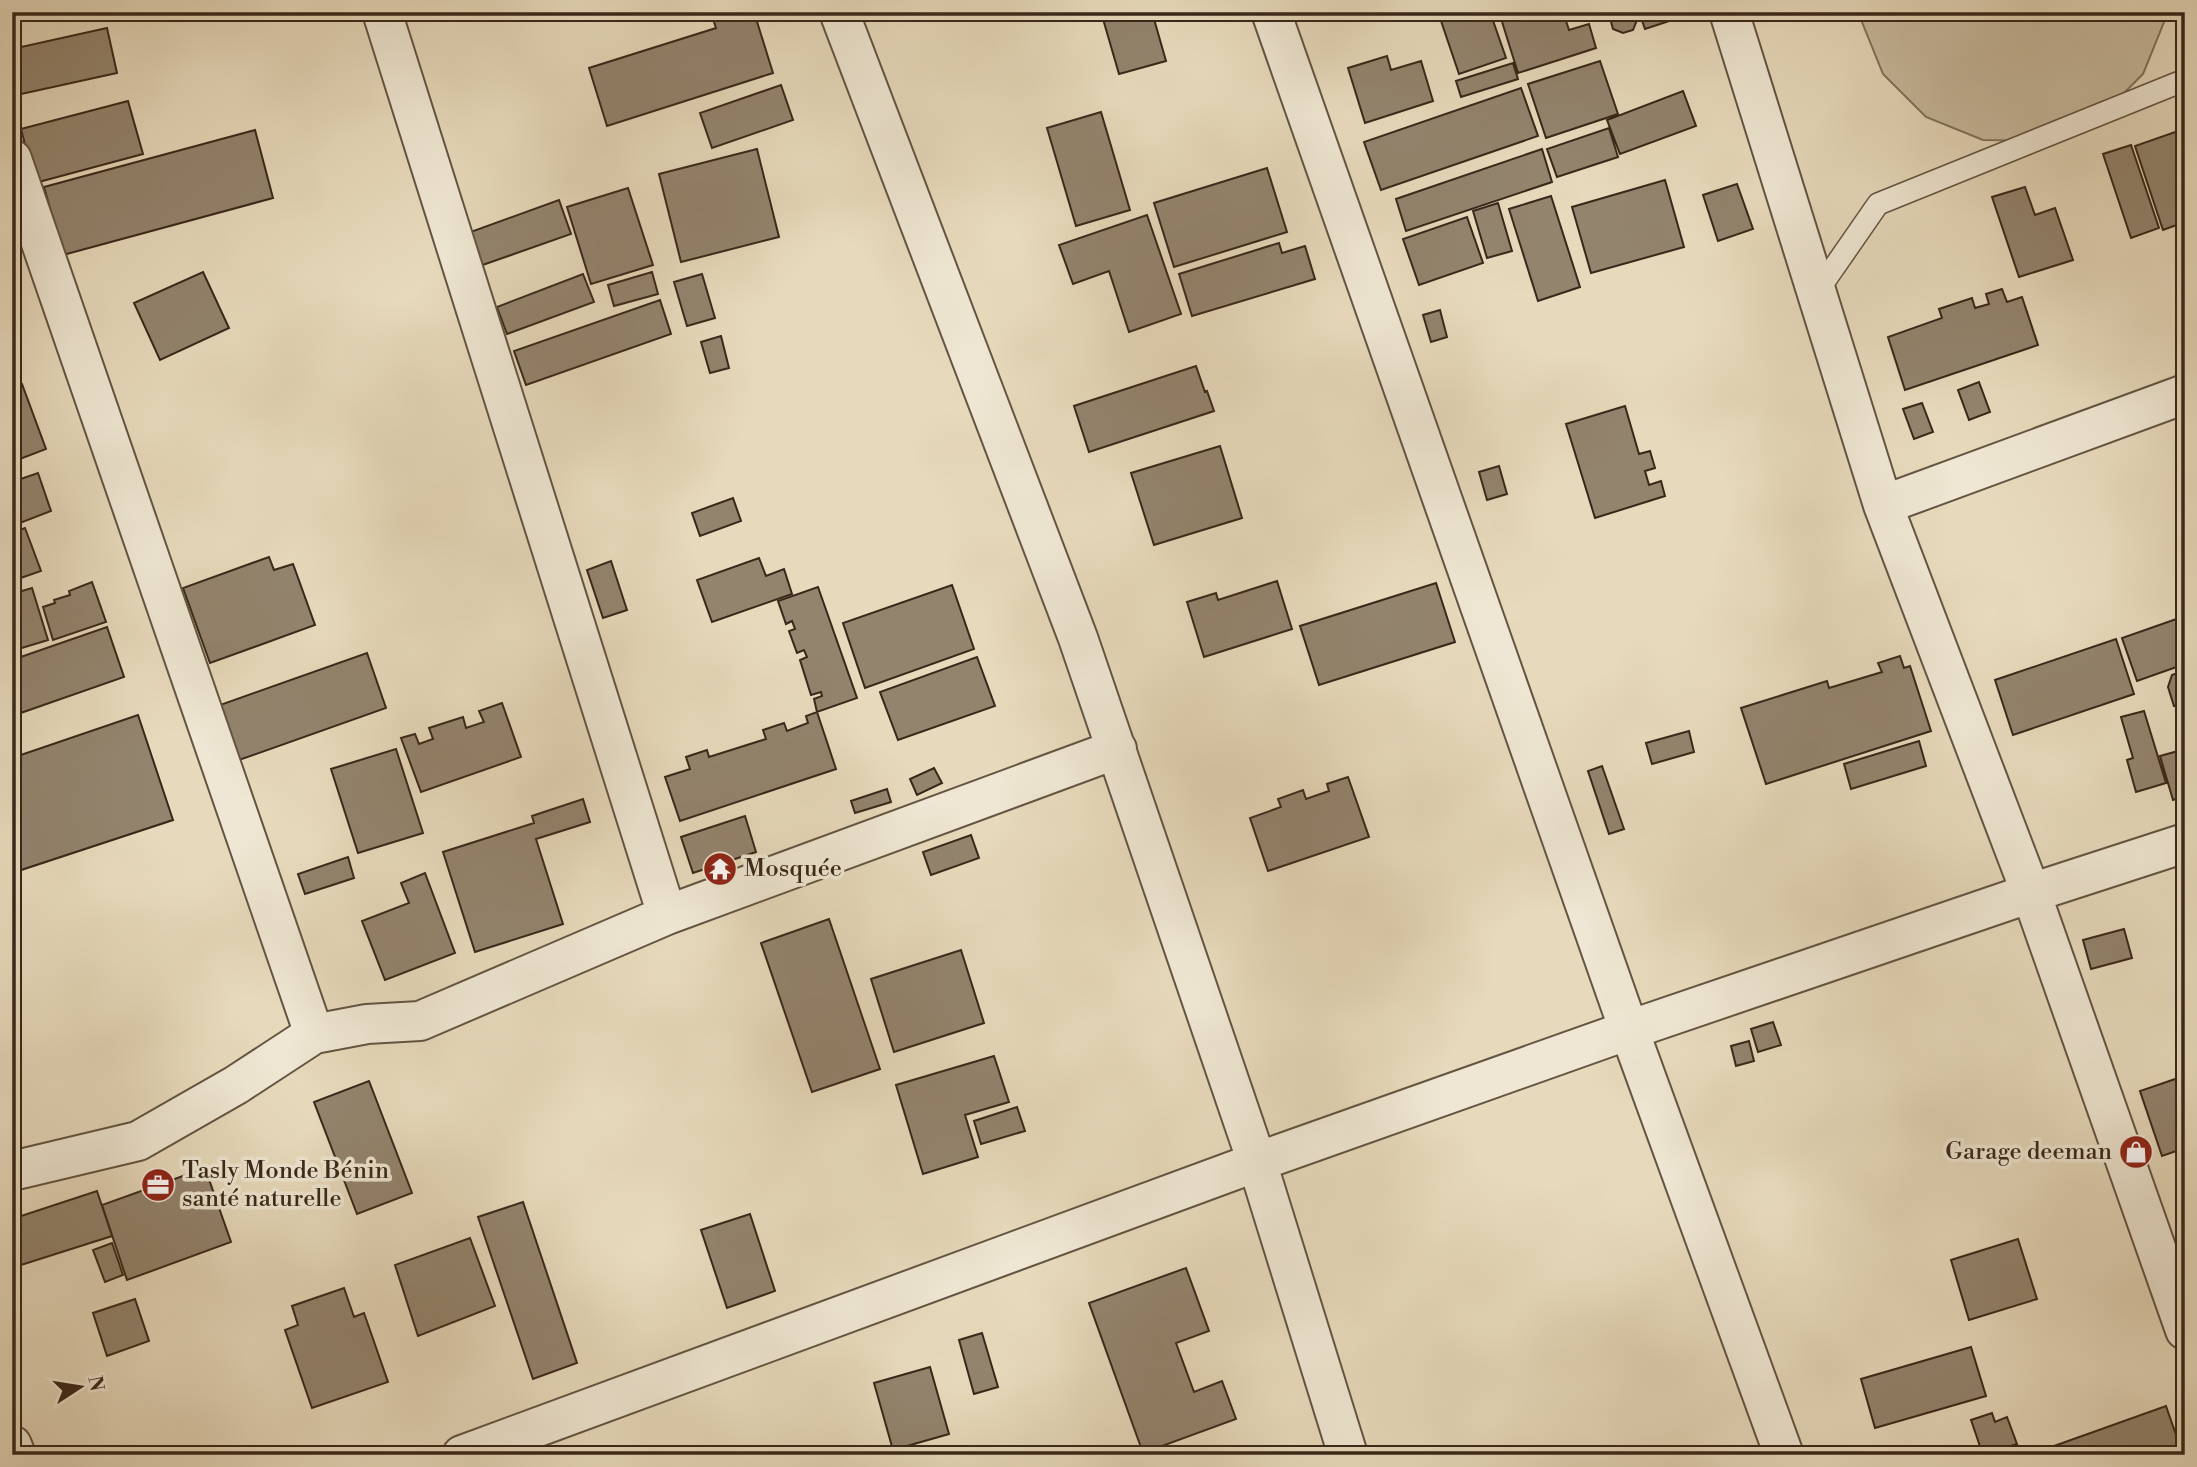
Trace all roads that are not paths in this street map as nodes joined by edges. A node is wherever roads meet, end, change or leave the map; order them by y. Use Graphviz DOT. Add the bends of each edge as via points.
graph roads {
  1 [pos="382,12"];
  2 [pos="839,12"];
  3 [pos="1271,12"];
  4 [pos="1730,12"];
  5 [pos="2185,80"];
  6 [pos="12,159"];
  7 [pos="1817,292"];
  8 [pos="2185,394"];
  9 [pos="1884,505"];
  10 [pos="1116,749"];
  11 [pos="2185,843"];
  12 [pos="2031,893"];
  13 [pos="667,915"];
  14 [pos="1629,1030"];
  15 [pos="314,1034"];
  16 [pos="1257,1162"];
  17 [pos="12,1171"];
  18 [pos="2185,1330"];
  19 [pos="12,1445"];
  20 [pos="16,1455"];
  21 [pos="463,1455"];
  22 [pos="1348,1455"];
  23 [pos="1784,1455"];
  1 -- 13 [label="street"];
  2 -- 10 [label="street"];
  3 -- 14 [label="street"];
  4 -- 7 [label="street"];
  5 -- 7 [label="lane" via="1878,204"];
  6 -- 15 [label="street"];
  7 -- 9 [label="street"];
  8 -- 9 [label="street"];
  9 -- 12 [label="street"];
  10 -- 13 [label="street"];
  10 -- 16 [label="street"];
  11 -- 12 [label="street"];
  12 -- 14 [label="street"];
  12 -- 18 [label="street"];
  13 -- 15 [label="street" via="420,1021"];
  14 -- 16 [label="street"];
  14 -- 23 [label="street"];
  15 -- 17 [label="street" via="236,1086 138,1141"];
  16 -- 21 [label="street"];
  16 -- 22 [label="street"];
  19 -- 20 [label="street"];
}
